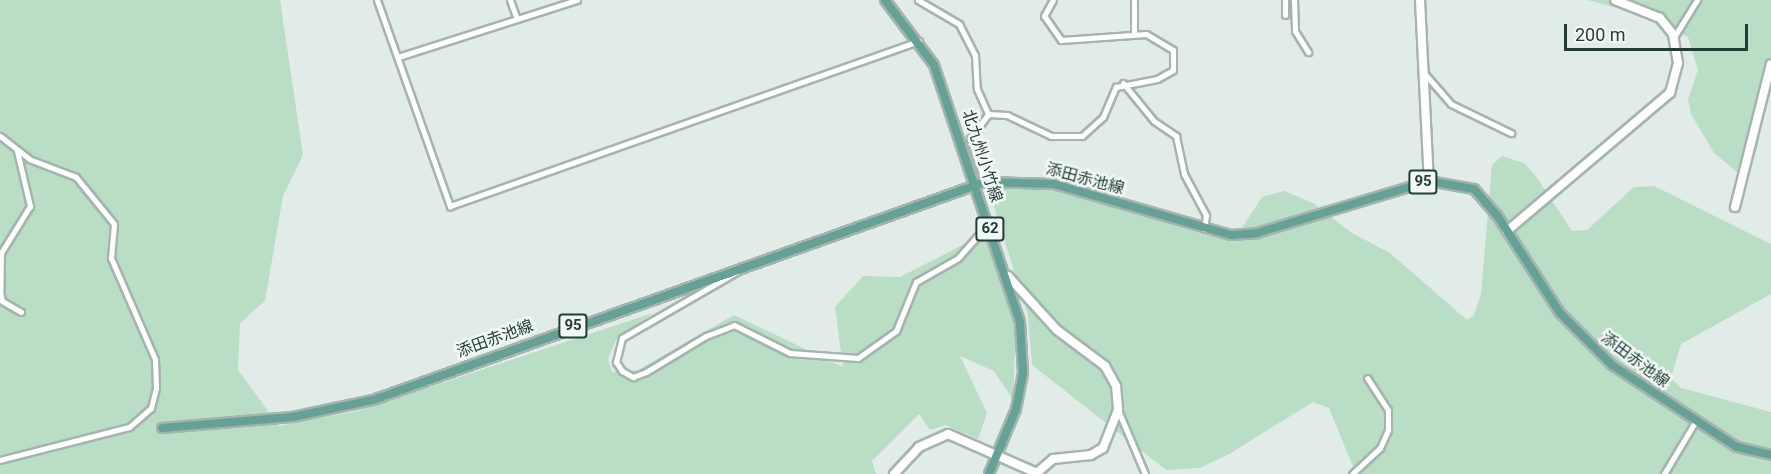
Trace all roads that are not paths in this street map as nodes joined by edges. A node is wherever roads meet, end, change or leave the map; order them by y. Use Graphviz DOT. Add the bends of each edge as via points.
graph roads {
  1 [pos="378,0"];
  2 [pos="510,0"];
  3 [pos="577,0"];
  4 [pos="885,0"];
  5 [pos="918,0"];
  6 [pos="1053,0"];
  7 [pos="1134,0"];
  8 [pos="1284,0"];
  9 [pos="1294,0"];
  10 [pos="1420,0"];
  11 [pos="1615,0"];
  12 [pos="1698,0"];
  13 [pos="1285,15"];
  14 [pos="517,19"];
  15 [pos="1134,32"];
  16 [pos="1674,37"];
  17 [pos="920,40"];
  18 [pos="1308,52"];
  19 [pos="398,57"];
  20 [pos="1771,64"];
  21 [pos="1421,69"];
  22 [pos="1123,83"];
  23 [pos="988,114"];
  24 [pos="1511,133"];
  25 [pos="0,136"];
  26 [pos="17,151"];
  27 [pos="1429,180"];
  28 [pos="981,184"];
  29 [pos="1735,207"];
  30 [pos="988,224"];
  31 [pos="1204,230"];
  32 [pos="1507,231"];
  33 [pos="742,267"];
  34 [pos="1008,276"];
  35 [pos="21,312"];
  36 [pos="1367,378"];
  37 [pos="1118,410"];
  38 [pos="1695,422"];
  39 [pos="162,428"];
  40 [pos="1771,455"];
  41 [pos="999,456"];
  42 [pos="0,460"];
  43 [pos="894,474"];
  44 [pos="989,474"];
  45 [pos="1036,474"];
  46 [pos="1145,474"];
  47 [pos="1352,474"];
  48 [pos="1664,474"];
  1 -- 19 [label="street"];
  2 -- 14 [label="street"];
  3 -- 14 [label="street"];
  4 -- 17 [label="main road, 北九州小竹線 / 62"];
  5 -- 23 [label="street" via="959,24 975,55 977,89"];
  6 -- 15 [label="street" via="1044,16 1061,40"];
  7 -- 15 [label="street"];
  8 -- 13 [label="street"];
  9 -- 18 [label="street" via="1295,31"];
  10 -- 21 [label="street"];
  11 -- 16 [label="street" via="1660,18"];
  12 -- 16 [label="street"];
  14 -- 19 [label="street"];
  15 -- 22 [label="street" via="1161,41 1175,60 1166,76"];
  16 -- 32 [label="street" via="1678,63 1670,93"];
  17 -- 19 [label="street" via="450,206"];
  17 -- 28 [label="main road, 北九州小竹線 / 62"];
  20 -- 29 [label="street"];
  21 -- 24 [label="street" via="1451,104"];
  21 -- 27 [label="street"];
  22 -- 23 [label="street" via="1095,129 1082,136 1051,136 1007,115"];
  22 -- 31 [label="street" via="1154,121 1176,136 1184,174 1206,215"];
  23 -- 28 [label="street" via="970,139"];
  25 -- 26 [label="street"];
  26 -- 35 [label="street" via="30,206 1,253 0,292 2,302"];
  26 -- 42 [label="street" via="76,177 114,224 111,258 155,359 156,388 151,408 129,427"];
  27 -- 31 [label="main road, 添田赤池線 / 95" via="1257,233"];
  27 -- 32 [label="main road, 添田赤池線 / 95" via="1474,189"];
  28 -- 30 [label="main road, 北九州小竹線 / 62"];
  28 -- 31 [label="main road, 添田赤池線 / 95" via="1054,184"];
  28 -- 33 [label="main road, 添田赤池線 / 95"];
  30 -- 33 [label="street" via="958,258 916,282 896,331 858,358 790,353 735,325 706,336 646,372 633,377 622,371 616,362 622,338"];
  30 -- 34 [label="main road, 北九州小竹線 / 62"];
  32 -- 38 [label="main road, 添田赤池線 / 95" via="1560,313 1590,345"];
  33 -- 39 [label="main road, 添田赤池線 / 95" via="373,400 293,417"];
  34 -- 37 [label="street" via="1057,330 1106,366 1116,386"];
  34 -- 41 [label="main road, 北九州小竹線 / 62" via="1023,373"];
  36 -- 47 [label="street" via="1388,410 1388,430 1380,448"];
  37 -- 45 [label="street" via="1098,453 1053,459"];
  37 -- 46 [label="street"];
  38 -- 40 [label="main road, 添田赤池線 / 95" via="1737,447"];
  38 -- 48 [label="street"];
  41 -- 43 [label="street" via="948,434 919,447"];
  41 -- 44 [label="main road, 北九州小竹線 / 62"];
  41 -- 45 [label="street"];
}
